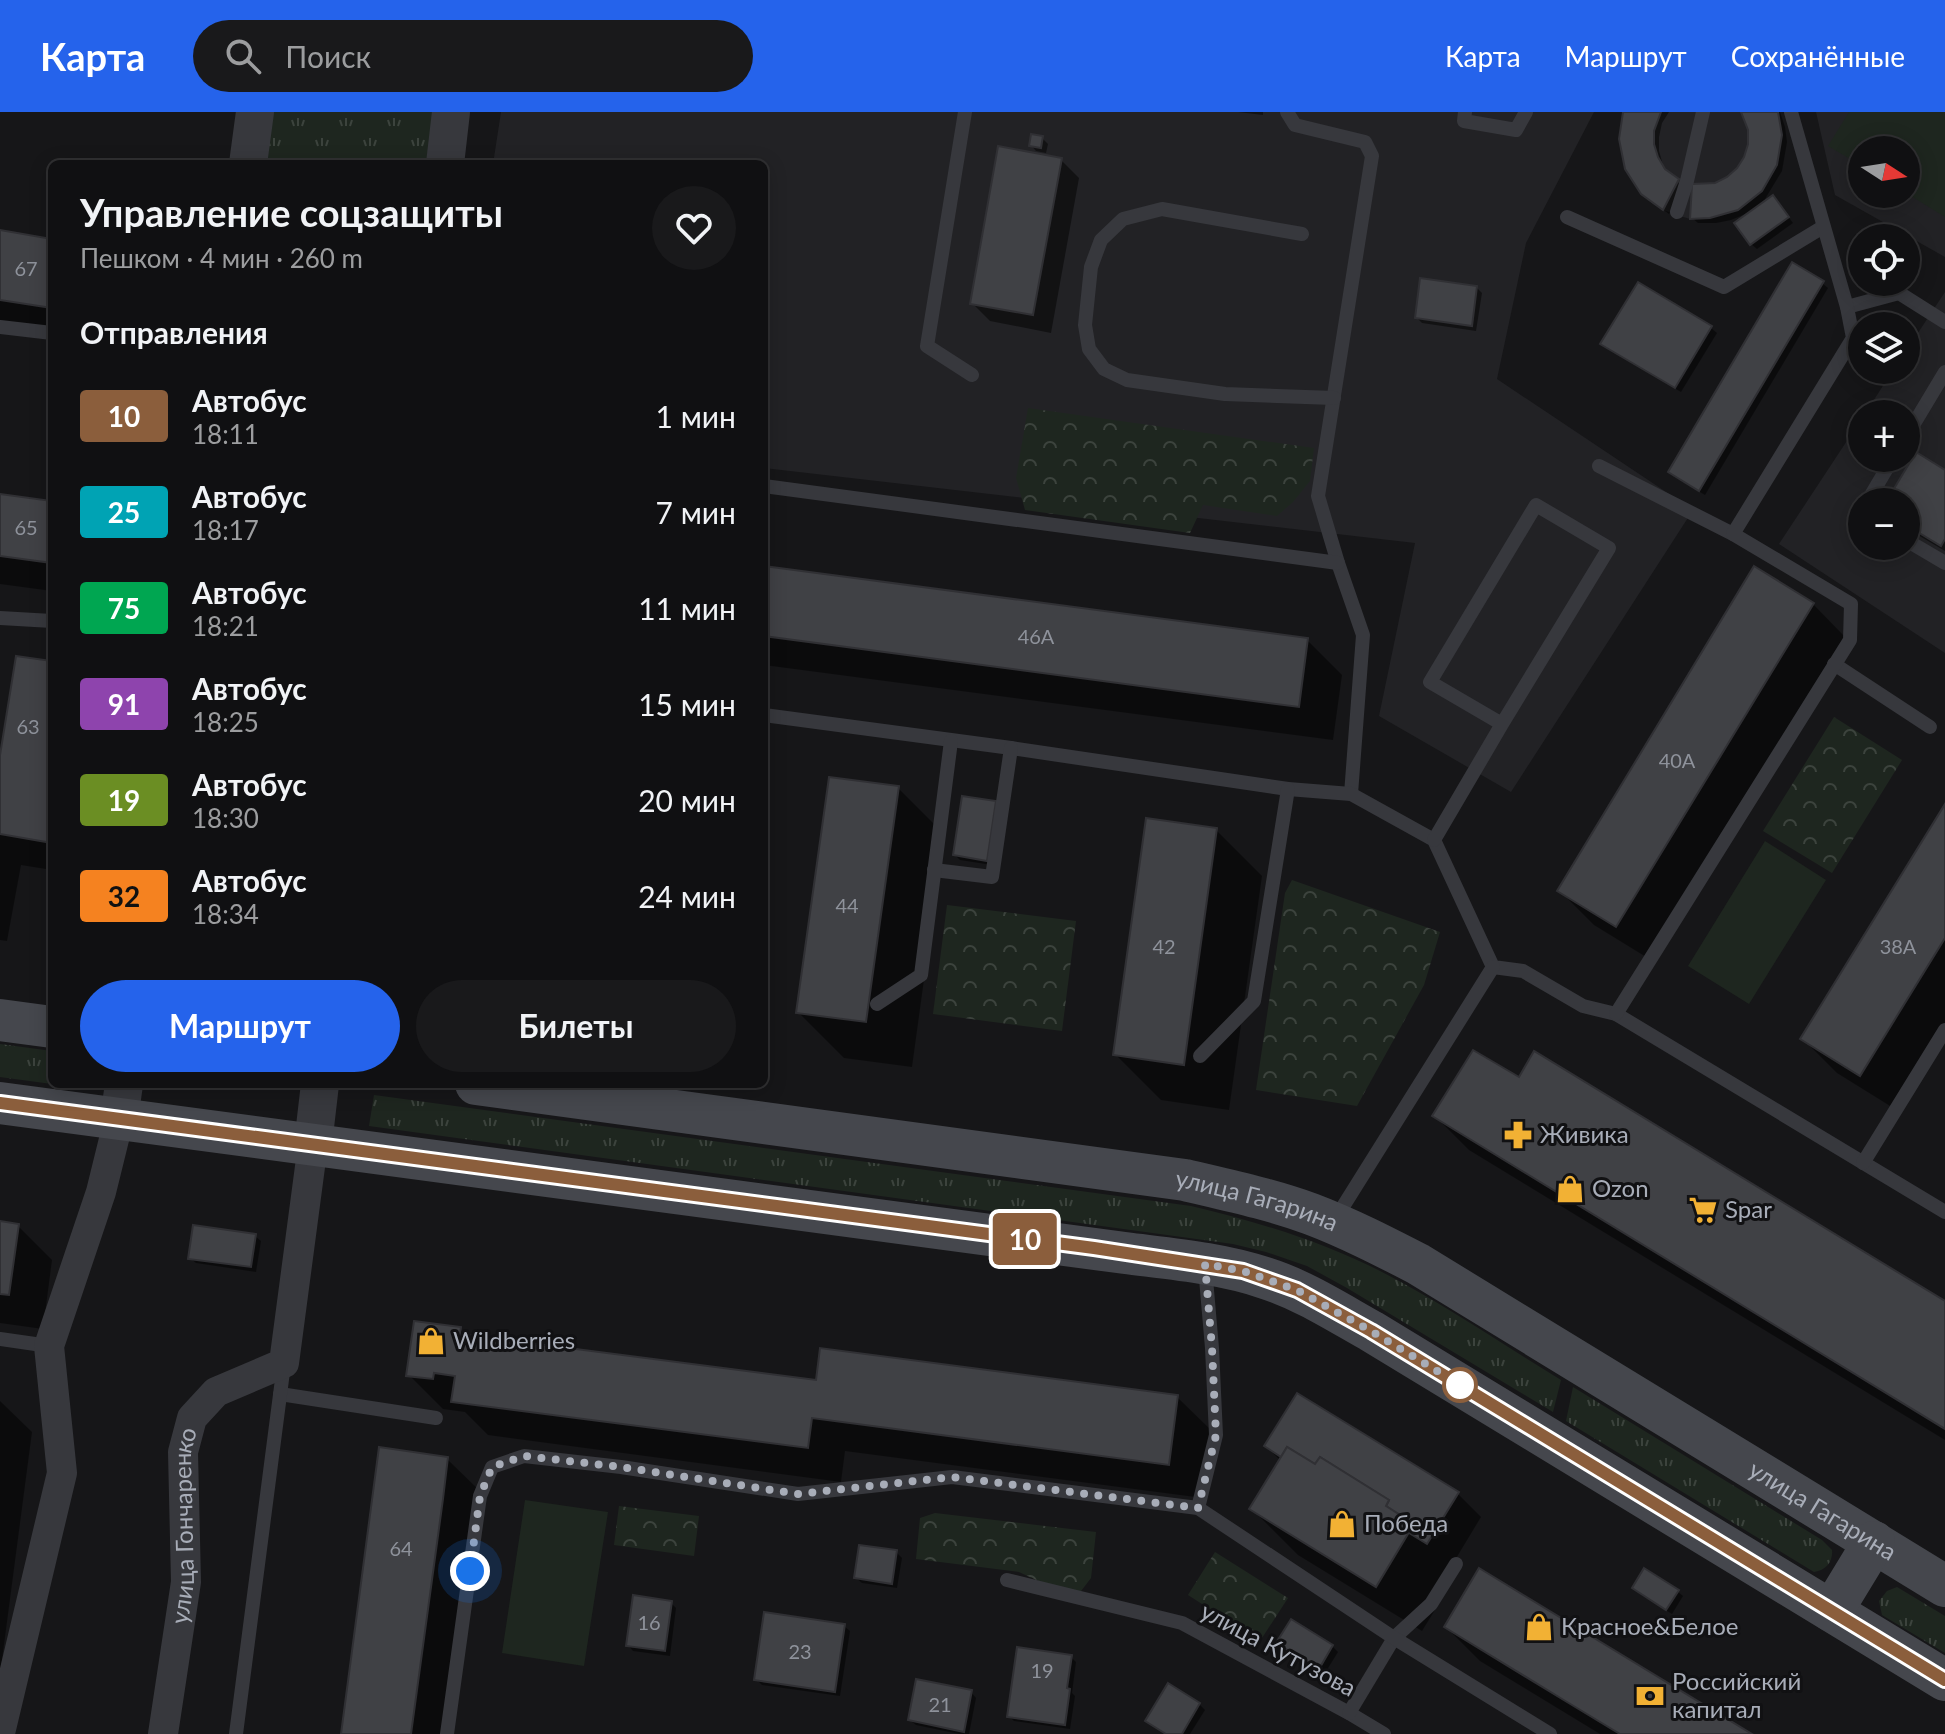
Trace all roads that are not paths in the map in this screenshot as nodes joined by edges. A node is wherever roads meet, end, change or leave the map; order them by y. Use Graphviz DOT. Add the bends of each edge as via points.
graph roads {
  1 [pos="255,112"];
  2 [pos="451,112"];
  3 [pos="965,112"];
  4 [pos="1287,112"];
  5 [pos="1465,112"];
  6 [pos="1526,112"];
  7 [pos="1703,112"];
  8 [pos="1791,112"];
  9 [pos="249,160"];
  10 [pos="445,160"];
  11 [pos="1677,212"];
  12 [pos="1567,217"];
  13 [pos="1823,227"];
  14 [pos="1302,234"];
  15 [pos="1847,307"];
  16 [pos="1945,322"];
  17 [pos="0,327"];
  18 [pos="48,333"];
  19 [pos="1945,372"];
  20 [pos="972,375"];
  21 [pos="1334,398"];
  22 [pos="1920,414"];
  23 [pos="1599,466"];
  24 [pos="768,487"];
  25 [pos="1733,534"];
  26 [pos="1920,548"];
  27 [pos="1338,563"];
  28 [pos="1945,563"];
  29 [pos="0,618"];
  30 [pos="48,621"];
  31 [pos="1834,664"];
  32 [pos="768,716"];
  33 [pos="1502,724"];
  34 [pos="1930,727"];
  35 [pos="951,741"];
  36 [pos="1011,748"];
  37 [pos="1288,789"];
  38 [pos="1351,794"];
  39 [pos="1434,840"];
  40 [pos="934,870"];
  41 [pos="1493,967"];
  42 [pos="877,1004"];
  43 [pos="1616,1014"];
  44 [pos="0,1020"];
  45 [pos="48,1026"];
  46 [pos="1945,1030"];
  47 [pos="1200,1056"];
  48 [pos="320,1088"];
  49 [pos="506,1088"];
  50 [pos="122,1101"];
  51 [pos="0,1103"];
  52 [pos="313,1144"];
  53 [pos="1863,1163"];
  54 [pos="1945,1212"];
  55 [pos="1333,1223"];
  56 [pos="1205,1264"];
  57 [pos="0,1339"];
  58 [pos="49,1346"];
  59 [pos="284,1363"];
  60 [pos="280,1394"];
  61 [pos="436,1418"];
  62 [pos="1198,1508"];
  63 [pos="1874,1542"];
  64 [pos="1456,1564"];
  65 [pos="1007,1580"];
  66 [pos="1945,1586"];
  67 [pos="1832,1611"];
  68 [pos="1394,1638"];
  69 [pos="1945,1680"];
  70 [pos="1349,1713"];
  71 [pos="0,1733"];
  72 [pos="163,1734"];
  73 [pos="236,1734"];
  74 [pos="447,1734"];
  75 [pos="1384,1734"];
  76 [pos="1550,1734"];
  1 -- 9 [label="street"];
  2 -- 10 [label="street"];
  3 -- 20 [label="lane" via="927,346"];
  4 -- 21 [label="lane" via="1295,125 1365,142 1372,156"];
  5 -- 6 [label="lane" via="1464,121 1516,130"];
  7 -- 11 [label="lane"];
  8 -- 13 [label="lane"];
  12 -- 13 [label="lane" via="1724,287"];
  13 -- 15 [label="lane"];
  14 -- 21 [label="lane" via="1162,209 1123,219 1101,240 1091,267 1085,325 1089,349 1104,369 1127,380 1225,394"];
  15 -- 16 [label="lane" via="1899,293"];
  15 -- 25 [label="lane" via="1853,338"];
  17 -- 18 [label="lane"];
  19 -- 22 [label="lane"];
  21 -- 27 [label="lane" via="1318,496"];
  23 -- 25 [label="lane"];
  24 -- 27 [label="lane"];
  25 -- 31 [label="lane" via="1851,604 1850,640"];
  26 -- 28 [label="lane"];
  27 -- 38 [label="lane" via="1363,635"];
  29 -- 30 [label="lane"];
  31 -- 34 [label="lane"];
  31 -- 43 [label="lane"];
  32 -- 35 [label="lane"];
  33 -- 33 [label="lane" via="1430,682 1536,505 1609,548"];
  33 -- 39 [label="lane"];
  35 -- 36 [label="lane"];
  35 -- 40 [label="lane"];
  36 -- 37 [label="lane"];
  36 -- 40 [label="lane" via="992,877"];
  37 -- 38 [label="lane"];
  37 -- 47 [label="lane" via="1254,1001"];
  38 -- 39 [label="lane"];
  39 -- 41 [label="lane"];
  40 -- 42 [label="lane" via="921,975"];
  41 -- 43 [label="lane" via="1523,971 1583,1006"];
  41 -- 55 [label="lane"];
  43 -- 53 [label="lane"];
  44 -- 45 [label="main road"];
  46 -- 53 [label="lane"];
  48 -- 52 [label="street"];
  49 -- 55 [label="main road, улица Гагарина" via="1185,1180 1269,1200"];
  50 -- 51 [label="main road"];
  50 -- 52 [label="main road"];
  50 -- 58 [label="street" via="101,1192"];
  52 -- 56 [label="main road"];
  52 -- 59 [label="street"];
  53 -- 54 [label="lane"];
  55 -- 63 [label="main road, улица Гагарина" via="1418,1264"];
  56 -- 62 [label="lane" via="1216,1435"];
  56 -- 67 [label="main road" via="1268,1279 1328,1307"];
  57 -- 58 [label="lane"];
  58 -- 71 [label="street" via="62,1473"];
  59 -- 60 [label="lane"];
  59 -- 72 [label="street, улица Гончаренко" via="216,1392 192,1418 183,1452 186,1582"];
  60 -- 61 [label="lane"];
  60 -- 73 [label="lane"];
  62 -- 68 [label="lane"];
  62 -- 74 [label="lane" via="952,1477 798,1494 524,1456 492,1467 480,1496"];
  63 -- 66 [label="main road, улица Гагарина"];
  63 -- 67 [label="main road"];
  64 -- 68 [label="lane" via="1431,1604"];
  65 -- 70 [label="lane, улица Кутузова" via="1182,1623"];
  67 -- 69 [label="main road"];
  68 -- 70 [label="lane"];
  68 -- 76 [label="lane"];
  70 -- 75 [label="lane, улица Кутузова"];
}
